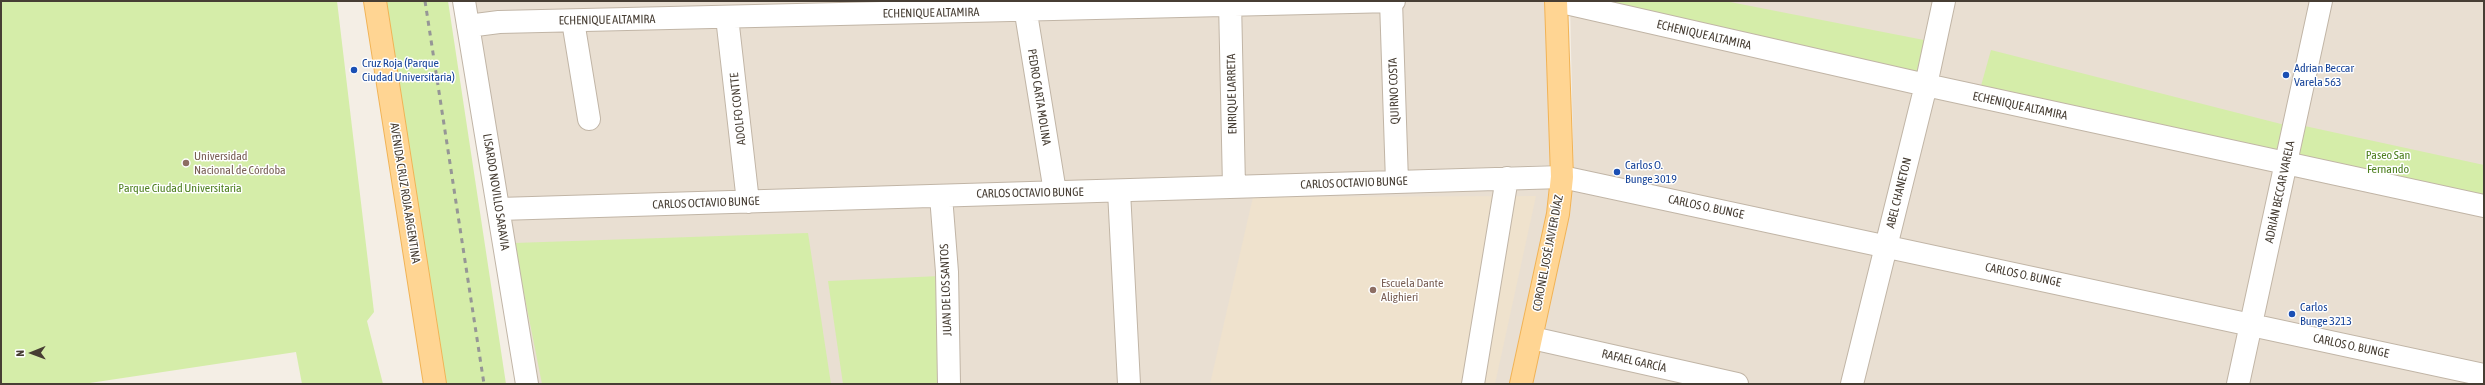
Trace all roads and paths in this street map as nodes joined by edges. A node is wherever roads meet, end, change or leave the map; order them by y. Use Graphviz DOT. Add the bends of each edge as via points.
graph roads {
  1 [pos="375,1"];
  2 [pos="464,1"];
  3 [pos="1392,1"];
  4 [pos="1556,1"];
  5 [pos="1944,1"];
  6 [pos="2321,1"];
  7 [pos="1230,2"];
  8 [pos="1024,6"];
  9 [pos="809,9"];
  10 [pos="680,10"];
  11 [pos="727,17"];
  12 [pos="573,21"];
  13 [pos="468,26"];
  14 [pos="1926,85"];
  15 [pos="589,119"];
  16 [pos="2286,163"];
  17 [pos="1562,176"];
  18 [pos="1506,178"];
  19 [pos="1396,182"];
  20 [pos="1234,187"];
  21 [pos="1119,191"];
  22 [pos="1055,192"];
  23 [pos="941,196"];
  24 [pos="748,202"];
  25 [pos="2484,206"];
  26 [pos="499,209"];
  27 [pos="1886,246"];
  28 [pos="2251,324"];
  29 [pos="1532,338"];
  30 [pos="2484,375"];
  31 [pos="435,384"];
  32 [pos="527,384"];
  33 [pos="949,384"];
  34 [pos="1129,384"];
  35 [pos="1473,384"];
  36 [pos="1521,384"];
  37 [pos="1737,384"];
  38 [pos="1852,384"];
  39 [pos="2238,384"];
  1 -- 31 [label="main road, AVENIDA CRUZ ROJA ARGENTINA"];
  2 -- 13 [label="street, LISARDO NOVILLO SARAVIA"];
  3 -- 7 [label="street, ECHENIQUE ALTAMIRA"];
  3 -- 19 [label="street, QUIRNO COSTA"];
  4 -- 14 [label="street, ECHENIQUE ALTAMIRA"];
  4 -- 17 [label="main road, CORONEL JOSÉ JAVIER DÍAZ"];
  5 -- 14 [label="street, ABEL CHANETON"];
  6 -- 16 [label="street, ADRIÁN BECCAR VARELA"];
  7 -- 8 [label="street, ECHENIQUE ALTAMIRA"];
  7 -- 20 [label="street, ENRIQUE LARRETA"];
  8 -- 9 [label="street, ECHENIQUE ALTAMIRA"];
  8 -- 22 [label="street, PEDRO CARTA MOLINA"];
  9 -- 11 [label="street, ECHENIQUE ALTAMIRA"];
  10 -- 11 [label="street, ECHENIQUE ALTAMIRA"];
  10 -- 12 [label="street, ECHENIQUE ALTAMIRA"];
  11 -- 24 [label="street, ADOLFO CONTTE"];
  12 -- 13 [label="street, ECHENIQUE ALTAMIRA" via="499,22"];
  12 -- 15 [label="street"];
  13 -- 26 [label="street, LISARDO NOVILLO SARAVIA"];
  14 -- 16 [label="street, ECHENIQUE ALTAMIRA"];
  14 -- 27 [label="street, ABEL CHANETON"];
  16 -- 25 [label="street, ECHENIQUE ALTAMIRA"];
  16 -- 28 [label="street, ADRIÁN BECCAR VARELA"];
  17 -- 18 [label="street, CARLOS OCTAVIO BUNGE"];
  17 -- 27 [label="street, CARLOS O. BUNGE"];
  17 -- 29 [label="main road, CORONEL JOSÉ JAVIER DÍAZ" via="1558,214"];
  18 -- 19 [label="street, CARLOS OCTAVIO BUNGE"];
  18 -- 35 [label="street"];
  19 -- 20 [label="street, CARLOS OCTAVIO BUNGE"];
  20 -- 21 [label="street, CARLOS OCTAVIO BUNGE"];
  21 -- 22 [label="street, CARLOS OCTAVIO BUNGE"];
  21 -- 34 [label="street"];
  22 -- 23 [label="street, CARLOS OCTAVIO BUNGE"];
  23 -- 24 [label="street, CARLOS OCTAVIO BUNGE"];
  23 -- 33 [label="street, JUAN DE LOS SANTOS"];
  24 -- 26 [label="street, CARLOS OCTAVIO BUNGE"];
  26 -- 32 [label="street, LISARDO NOVILLO SARAVIA"];
  27 -- 28 [label="street, CARLOS O. BUNGE"];
  27 -- 38 [label="street, ABEL CHANETON"];
  28 -- 30 [label="street, CARLOS O. BUNGE"];
  28 -- 39 [label="street, ADRIÁN BECCAR VARELA"];
  29 -- 36 [label="main road, CORONEL JOSÉ JAVIER DÍAZ"];
  29 -- 37 [label="street, RAFAEL GARCÍA"];
}
